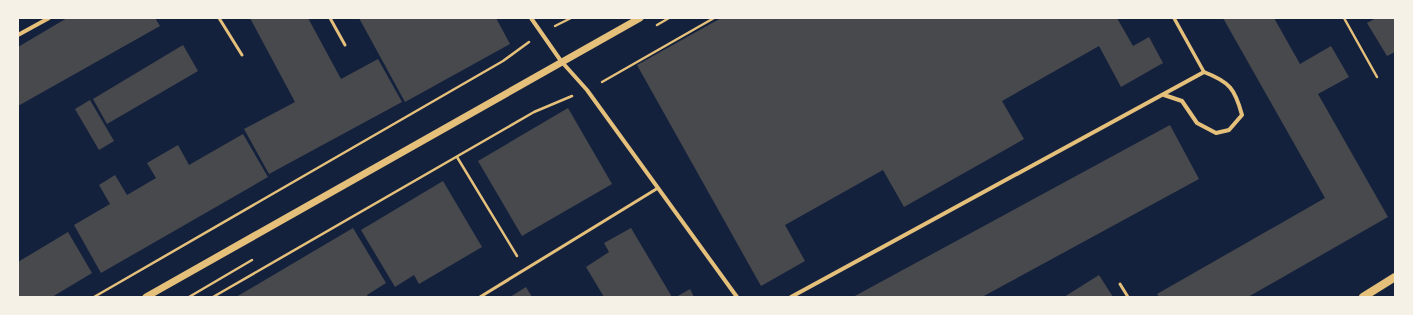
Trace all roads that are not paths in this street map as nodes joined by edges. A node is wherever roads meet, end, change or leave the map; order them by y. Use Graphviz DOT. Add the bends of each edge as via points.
graph roads {
  1 [pos="49,18"];
  2 [pos="219,18"];
  3 [pos="330,18"];
  4 [pos="531,18"];
  5 [pos="640,18"];
  6 [pos="1174,18"];
  7 [pos="18,35"];
  8 [pos="345,45"];
  9 [pos="242,55"];
  10 [pos="561,61"];
  11 [pos="1204,72"];
  12 [pos="1164,95"];
  13 [pos="658,188"];
  14 [pos="1395,277"];
  15 [pos="1120,284"];
  16 [pos="146,297"];
  17 [pos="480,297"];
  18 [pos="737,297"];
  19 [pos="791,297"];
  20 [pos="1128,297"];
  21 [pos="1363,297"];
  1 -- 7 [label="street"];
  2 -- 9 [label="lane"];
  3 -- 8 [label="lane"];
  4 -- 10 [label="street"];
  5 -- 10 [label="street"];
  6 -- 11 [label="street"];
  10 -- 13 [label="street" via="587,90"];
  10 -- 16 [label="street"];
  11 -- 12 [label="street"];
  11 -- 12 [label="street" via="1221,78 1237,95 1242,115 1229,130 1216,133 1196,123 1182,101"];
  12 -- 19 [label="street"];
  13 -- 17 [label="lane"];
  13 -- 18 [label="street"];
  14 -- 21 [label="main road"];
  15 -- 20 [label="lane"];
}
